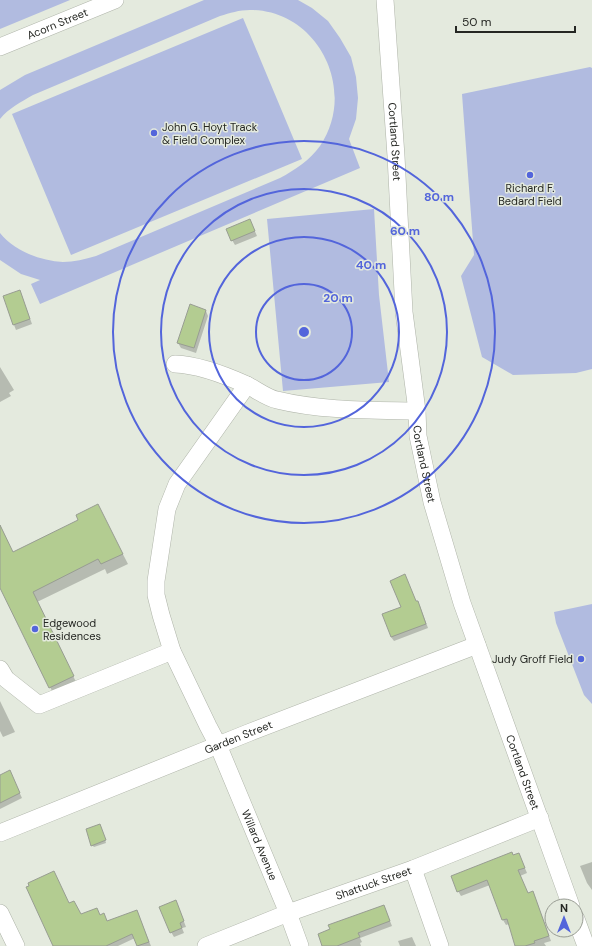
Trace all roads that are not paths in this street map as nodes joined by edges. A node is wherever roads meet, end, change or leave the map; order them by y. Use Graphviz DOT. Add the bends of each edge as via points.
graph roads {
  1 [pos="115,0"];
  2 [pos="385,0"];
  3 [pos="0,47"];
  4 [pos="175,364"];
  5 [pos="247,385"];
  6 [pos="417,410"];
  7 [pos="477,645"];
  8 [pos="172,650"];
  9 [pos="0,669"];
  10 [pos="218,745"];
  11 [pos="540,818"];
  12 [pos="0,832"];
  13 [pos="413,869"];
  14 [pos="569,898"];
  15 [pos="0,912"];
  16 [pos="288,913"];
  17 [pos="16,946"];
  18 [pos="206,946"];
  19 [pos="300,946"];
  20 [pos="440,946"];
  1 -- 3 [label="street, Acorn Street"];
  2 -- 6 [label="street, Cortland Street" via="404,312"];
  4 -- 5 [label="street" via="189,364"];
  5 -- 6 [label="street" via="276,400 306,405"];
  5 -- 8 [label="street, Willard Avenue" via="177,484 167,509 156,595"];
  6 -- 7 [label="street, Cortland Street" via="418,436 432,502 455,582"];
  7 -- 10 [label="street, Garden Street"];
  7 -- 11 [label="street, Cortland Street"];
  8 -- 9 [label="street" via="39,705 6,679"];
  8 -- 10 [label="street, Willard Avenue"];
  10 -- 12 [label="street, Garden Street"];
  10 -- 16 [label="street, Willard Avenue"];
  11 -- 13 [label="street, Shattuck Street"];
  11 -- 14 [label="street, Cortland Street"];
  13 -- 16 [label="street, Shattuck Street"];
  13 -- 20 [label="street"];
  15 -- 17 [label="street"];
  16 -- 18 [label="street, Shattuck Street"];
  16 -- 19 [label="street, Willard Avenue"];
}
